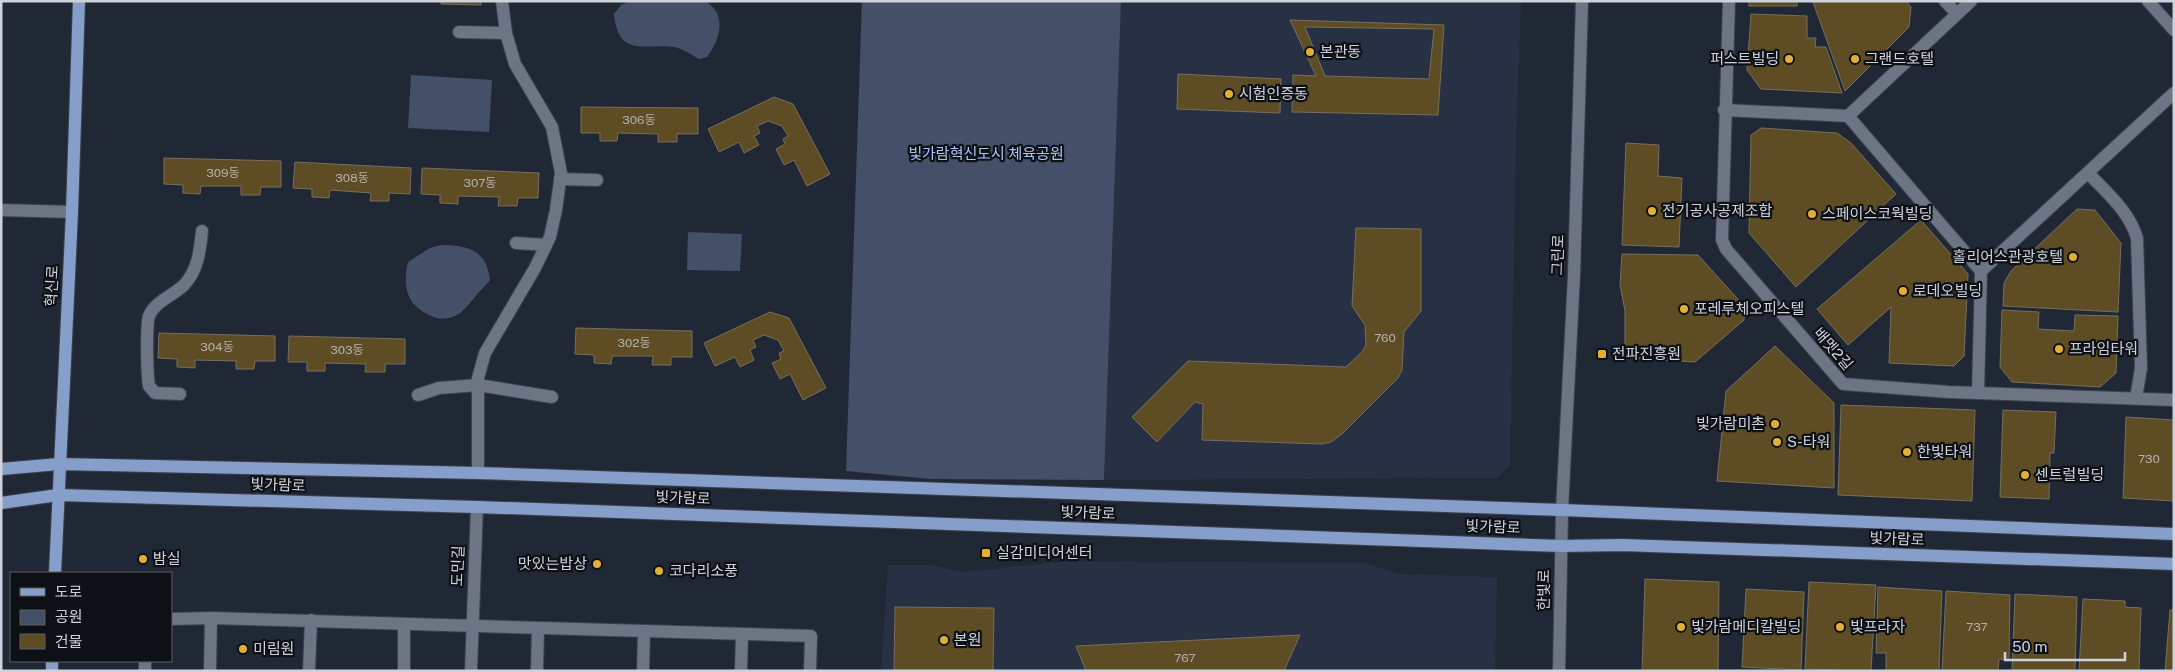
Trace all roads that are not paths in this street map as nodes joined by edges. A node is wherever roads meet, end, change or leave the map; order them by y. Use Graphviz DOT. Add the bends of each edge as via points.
graph roads {
  1 [pos="79,1"];
  2 [pos="502,1"];
  3 [pos="1582,1"];
  4 [pos="1729,1"];
  5 [pos="1946,1"];
  6 [pos="1971,1"];
  7 [pos="2148,1"];
  8 [pos="1957,14"];
  9 [pos="2174,30"];
  10 [pos="459,32"];
  11 [pos="506,32"];
  12 [pos="2174,93"];
  13 [pos="1724,110"];
  14 [pos="1848,116"];
  15 [pos="2088,173"];
  16 [pos="560,179"];
  17 [pos="597,180"];
  18 [pos="1,210"];
  19 [pos="72,212"];
  20 [pos="202,231"];
  21 [pos="516,244"];
  22 [pos="546,244"];
  23 [pos="1982,272"];
  24 [pos="478,384"];
  25 [pos="1978,393"];
  26 [pos="180,394"];
  27 [pos="418,395"];
  28 [pos="552,398"];
  29 [pos="2136,398"];
  30 [pos="2174,400"];
  31 [pos="59,464"];
  32 [pos="1,469"];
  33 [pos="478,473"];
  34 [pos="58,495"];
  35 [pos="1,503"];
  36 [pos="476,507"];
  37 [pos="1562,510"];
  38 [pos="2174,534"];
  39 [pos="1562,546"];
  40 [pos="2174,564"];
  41 [pos="55,572"];
  42 [pos="211,618"];
  43 [pos="172,620"];
  44 [pos="311,620"];
  45 [pos="404,624"];
  46 [pos="472,626"];
  47 [pos="538,628"];
  48 [pos="644,632"];
  49 [pos="742,634"];
  50 [pos="210,671"];
  51 [pos="309,671"];
  52 [pos="404,671"];
  53 [pos="471,671"];
  54 [pos="537,671"];
  55 [pos="643,671"];
  56 [pos="741,671"];
  57 [pos="810,671"];
  58 [pos="1559,671"];
  1 -- 19 [label="main road, 혁신로"];
  2 -- 11 [label="street"];
  3 -- 37 [label="street, 그린로" via="1574,275"];
  4 -- 13 [label="street, 배멧2길"];
  5 -- 8 [label="street"];
  6 -- 8 [label="street"];
  7 -- 9 [label="street"];
  8 -- 14 [label="street"];
  10 -- 11 [label="street"];
  11 -- 16 [label="street" via="515,64 552,128"];
  12 -- 15 [label="street"];
  13 -- 14 [label="street"];
  13 -- 25 [label="street, 배멧2길" via="1722,240 1726,249 1843,384"];
  14 -- 23 [label="street"];
  15 -- 23 [label="street"];
  15 -- 29 [label="street" via="2126,214 2137,238 2141,368"];
  16 -- 17 [label="street"];
  16 -- 22 [label="street" via="556,210"];
  18 -- 19 [label="street"];
  19 -- 31 [label="main road, 혁신로"];
  20 -- 26 [label="street" via="200,256 193,273 150,316 148,386 155,393"];
  21 -- 22 [label="street"];
  22 -- 24 [label="street" via="485,353"];
  23 -- 25 [label="street"];
  24 -- 27 [label="street" via="439,388"];
  24 -- 28 [label="street"];
  24 -- 33 [label="street"];
  25 -- 29 [label="street, 배멧2길"];
  29 -- 30 [label="street, 배멧2길"];
  31 -- 32 [label="main road, 빛가람로"];
  31 -- 33 [label="main road, 빛가람로"];
  31 -- 34 [label="main road, 혁신로"];
  33 -- 37 [label="main road, 빛가람로"];
  34 -- 35 [label="main road, 빛가람로"];
  34 -- 36 [label="main road, 빛가람로"];
  34 -- 41 [label="main road, 혁신로"];
  36 -- 39 [label="main road, 빛가람로"];
  36 -- 46 [label="street, 도민길"];
  37 -- 38 [label="main road, 빛가람로"];
  37 -- 39 [label="street, 한빛로"];
  39 -- 40 [label="main road, 빛가람로"];
  39 -- 58 [label="street, 한빛로"];
  42 -- 43 [label="street"];
  42 -- 44 [label="street"];
  42 -- 50 [label="street"];
  44 -- 45 [label="street"];
  44 -- 51 [label="street"];
  45 -- 46 [label="street"];
  45 -- 52 [label="street"];
  46 -- 47 [label="street"];
  46 -- 53 [label="street, 도민길"];
  47 -- 48 [label="street"];
  47 -- 54 [label="street"];
  48 -- 49 [label="street"];
  48 -- 55 [label="street"];
  49 -- 56 [label="street"];
  49 -- 57 [label="street" via="811,636"];
}
